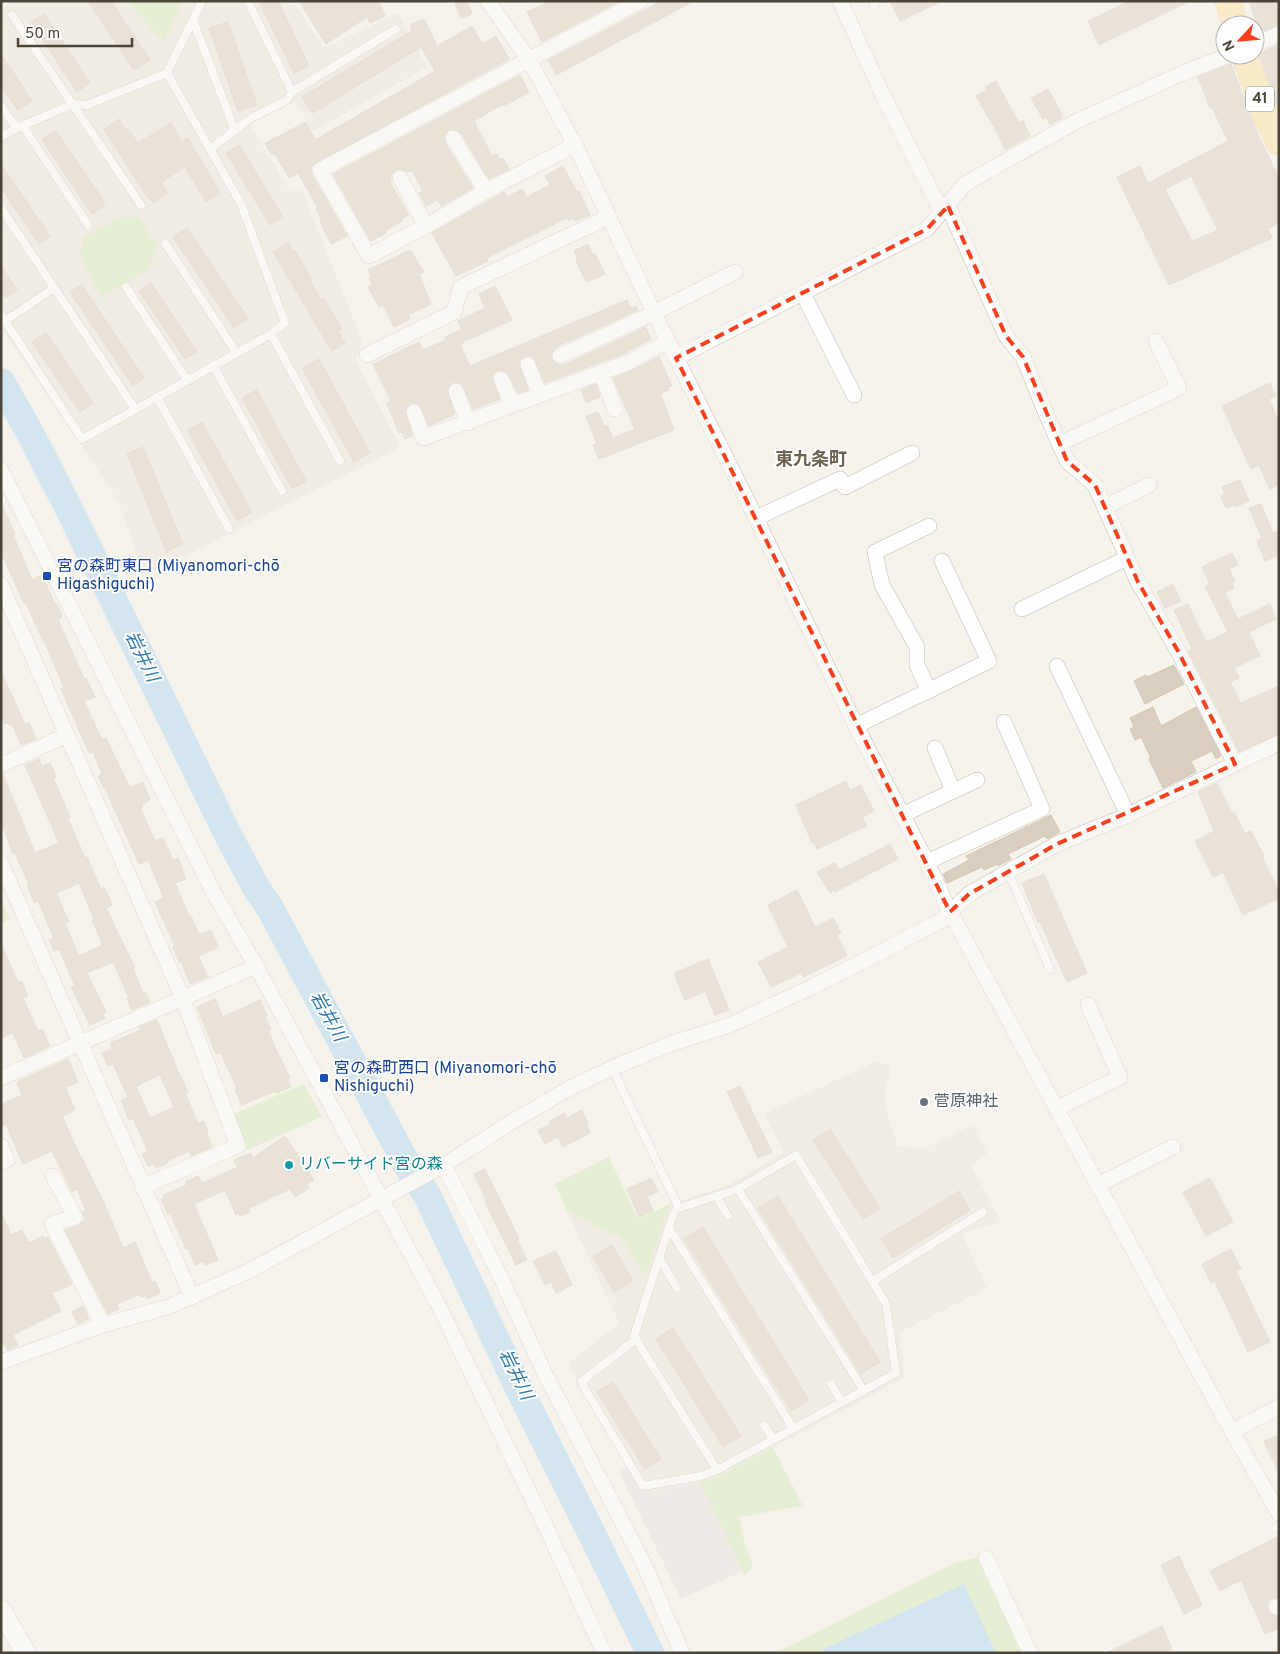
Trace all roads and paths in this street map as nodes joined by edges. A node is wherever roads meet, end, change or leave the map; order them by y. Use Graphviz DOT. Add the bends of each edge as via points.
graph roads {
  1 [pos="202,1"];
  2 [pos="248,1"];
  3 [pos="488,1"];
  4 [pos="640,1"];
  5 [pos="840,1"];
  6 [pos="1228,1"];
  7 [pos="12,15"];
  8 [pos="1232,15"];
  9 [pos="193,20"];
  10 [pos="396,29"];
  11 [pos="1279,34"];
  12 [pos="1265,40"];
  13 [pos="529,60"];
  14 [pos="1215,60"];
  15 [pos="1248,65"];
  16 [pos="167,72"];
  17 [pos="292,92"];
  18 [pos="73,104"];
  19 [pos="1,106"];
  20 [pos="1275,126"];
  21 [pos="20,127"];
  22 [pos="235,131"];
  23 [pos="1,137"];
  24 [pos="453,138"];
  25 [pos="575,145"];
  26 [pos="210,150"];
  27 [pos="400,178"];
  28 [pos="486,191"];
  29 [pos="142,205"];
  30 [pos="1,208"];
  31 [pos="945,209"];
  32 [pos="608,217"];
  33 [pos="88,225"];
  34 [pos="426,226"];
  35 [pos="165,243"];
  36 [pos="735,272"];
  37 [pos="126,287"];
  38 [pos="54,288"];
  39 [pos="803,294"];
  40 [pos="654,313"];
  41 [pos="3,318"];
  42 [pos="271,334"];
  43 [pos="668,341"];
  44 [pos="1156,342"];
  45 [pos="236,352"];
  46 [pos="367,355"];
  47 [pos="560,356"];
  48 [pos="676,358"];
  49 [pos="213,365"];
  50 [pos="528,365"];
  51 [pos="602,372"];
  52 [pos="501,379"];
  53 [pos="187,380"];
  54 [pos="456,391"];
  55 [pos="540,395"];
  56 [pos="854,395"];
  57 [pos="157,397"];
  58 [pos="513,405"];
  59 [pos="135,409"];
  60 [pos="615,410"];
  61 [pos="414,412"];
  62 [pos="468,423"];
  63 [pos="1059,444"];
  64 [pos="912,453"];
  65 [pos="340,461"];
  66 [pos="1,470"];
  67 [pos="1149,485"];
  68 [pos="282,491"];
  69 [pos="8,497"];
  70 [pos="1105,507"];
  71 [pos="756,518"];
  72 [pos="929,526"];
  73 [pos="229,529"];
  74 [pos="1127,558"];
  75 [pos="942,560"];
  76 [pos="1,585"];
  77 [pos="1022,610"];
  78 [pos="1057,666"];
  79 [pos="929,691"];
  80 [pos="1004,722"];
  81 [pos="856,726"];
  82 [pos="67,735"];
  83 [pos="1279,743"];
  84 [pos="935,748"];
  85 [pos="1235,764"];
  86 [pos="1,765"];
  87 [pos="977,780"];
  88 [pos="953,790"];
  89 [pos="902,815"];
  90 [pos="1128,815"];
  91 [pos="927,862"];
  92 [pos="1,863"];
  93 [pos="1008,871"];
  94 [pos="950,912"];
  95 [pos="256,966"];
  96 [pos="1050,969"];
  97 [pos="183,999"];
  98 [pos="1088,1005"];
  99 [pos="81,1043"];
  100 [pos="612,1068"];
  101 [pos="1,1078"];
  102 [pos="1056,1108"];
  103 [pos="1,1146"];
  104 [pos="1173,1147"];
  105 [pos="1,1162"];
  106 [pos="440,1167"];
  107 [pos="53,1176"];
  108 [pos="1098,1185"];
  109 [pos="142,1187"];
  110 [pos="738,1188"];
  111 [pos="716,1196"];
  112 [pos="386,1197"];
  113 [pos="679,1208"];
  114 [pos="983,1212"];
  115 [pos="728,1216"];
  116 [pos="669,1228"];
  117 [pos="659,1258"];
  118 [pos="873,1281"];
  119 [pos="677,1288"];
  120 [pos="192,1297"];
  121 [pos="103,1325"];
  122 [pos="636,1339"];
  123 [pos="1,1362"];
  124 [pos="830,1384"];
  125 [pos="864,1391"];
  126 [pos="842,1402"];
  127 [pos="1279,1407"];
  128 [pos="764,1425"];
  129 [pos="794,1428"];
  130 [pos="1232,1431"];
  131 [pos="773,1439"];
  132 [pos="717,1470"];
  133 [pos="1277,1523"];
  134 [pos="986,1558"];
  135 [pos="1,1610"];
  136 [pos="26,1653"];
  137 [pos="604,1653"];
  138 [pos="682,1653"];
  139 [pos="1030,1653"];
  1 -- 9 [label="lane"];
  2 -- 17 [label="lane"];
  3 -- 13 [label="street"];
  4 -- 13 [label="street"];
  5 -- 31 [label="street" via="882,91"];
  6 -- 8 [label="main road"];
  7 -- 18 [label="lane"];
  9 -- 16 [label="lane"];
  9 -- 22 [label="lane"];
  10 -- 17 [label="lane"];
  11 -- 12 [label="street"];
  13 -- 25 [label="street"];
  13 -- 34 [label="street" via="320,170 369,256"];
  14 -- 31 [label="street" via="1075,122 965,184"];
  15 -- 20 [label="main road, 41"];
  16 -- 18 [label="lane" via="87,105"];
  16 -- 26 [label="lane"];
  17 -- 22 [label="lane" via="287,100 251,118"];
  18 -- 21 [label="lane"];
  18 -- 29 [label="lane"];
  19 -- 21 [label="lane"];
  21 -- 23 [label="lane"];
  21 -- 33 [label="lane"];
  22 -- 26 [label="lane"];
  24 -- 28 [label="street"];
  25 -- 28 [label="street"];
  25 -- 32 [label="street" via="592,175"];
  26 -- 42 [label="lane" via="241,204 285,324"];
  27 -- 34 [label="street"];
  28 -- 34 [label="street"];
  30 -- 38 [label="lane"];
  31 -- 39 [label="street" via="927,229"];
  31 -- 63 [label="street" via="1006,336 1022,357"];
  32 -- 40 [label="street"];
  32 -- 46 [label="street" via="502,271 461,287 454,312"];
  35 -- 45 [label="lane"];
  36 -- 40 [label="street"];
  37 -- 53 [label="lane"];
  38 -- 41 [label="lane"];
  38 -- 59 [label="lane"];
  39 -- 48 [label="street"];
  39 -- 56 [label="street"];
  40 -- 43 [label="street"];
  40 -- 47 [label="street"];
  41 -- 59 [label="lane" via="82,438"];
  42 -- 45 [label="lane"];
  42 -- 65 [label="lane"];
  43 -- 48 [label="street"];
  43 -- 51 [label="street"];
  44 -- 63 [label="street" via="1179,388"];
  45 -- 49 [label="lane"];
  48 -- 71 [label="street"];
  49 -- 53 [label="lane"];
  49 -- 68 [label="lane"];
  50 -- 55 [label="street"];
  51 -- 55 [label="street"];
  51 -- 60 [label="street"];
  52 -- 58 [label="street"];
  53 -- 57 [label="lane"];
  54 -- 62 [label="street"];
  55 -- 58 [label="street"];
  57 -- 59 [label="lane"];
  57 -- 73 [label="lane"];
  58 -- 62 [label="street"];
  61 -- 62 [label="street" via="424,438"];
  63 -- 70 [label="street" via="1067,461 1095,485"];
  64 -- 71 [label="street" via="845,487 840,479"];
  66 -- 69 [label="street"];
  67 -- 70 [label="street"];
  69 -- 95 [label="street" via="67,603 214,893"];
  70 -- 74 [label="street"];
  71 -- 81 [label="street"];
  72 -- 79 [label="street" via="875,552 882,585 917,647 917,665"];
  74 -- 77 [label="street"];
  74 -- 85 [label="street"];
  75 -- 79 [label="street" via="989,661"];
  76 -- 82 [label="street"];
  78 -- 90 [label="street"];
  79 -- 81 [label="street"];
  80 -- 91 [label="street" via="1042,809"];
  81 -- 89 [label="street"];
  82 -- 86 [label="street"];
  82 -- 97 [label="street"];
  83 -- 85 [label="street"];
  84 -- 88 [label="street"];
  85 -- 90 [label="street"];
  87 -- 88 [label="street"];
  88 -- 89 [label="street"];
  89 -- 91 [label="street"];
  90 -- 93 [label="street" via="1056,844"];
  91 -- 94 [label="street"];
  92 -- 99 [label="street"];
  93 -- 94 [label="street" via="969,894"];
  93 -- 96 [label="lane"];
  94 -- 100 [label="street" via="941,921 789,998 730,1025 672,1043"];
  94 -- 102 [label="street"];
  95 -- 97 [label="street"];
  95 -- 112 [label="street"];
  97 -- 99 [label="street"];
  97 -- 109 [label="street" via="238,1146"];
  98 -- 102 [label="street" via="1120,1077"];
  99 -- 101 [label="street"];
  99 -- 109 [label="street"];
  100 -- 106 [label="street" via="568,1089"];
  100 -- 113 [label="lane"];
  102 -- 108 [label="street"];
  103 -- 105 [label="street" via="7,1160"];
  104 -- 108 [label="street"];
  106 -- 112 [label="street"];
  106 -- 138 [label="street" via="500,1276 544,1372 643,1562"];
  107 -- 121 [label="street" via="75,1217 52,1224"];
  108 -- 130 [label="street"];
  109 -- 120 [label="street"];
  110 -- 111 [label="lane"];
  110 -- 118 [label="lane" via="796,1155"];
  110 -- 125 [label="lane"];
  111 -- 113 [label="lane"];
  111 -- 115 [label="lane"];
  112 -- 120 [label="street" via="247,1272"];
  112 -- 137 [label="street"];
  113 -- 116 [label="lane" via="674,1212"];
  114 -- 118 [label="lane"];
  116 -- 117 [label="lane"];
  116 -- 129 [label="lane"];
  117 -- 119 [label="lane"];
  117 -- 122 [label="lane" via="634,1336"];
  118 -- 125 [label="lane" via="886,1304 896,1373"];
  120 -- 121 [label="street"];
  121 -- 123 [label="street"];
  122 -- 132 [label="lane"];
  122 -- 132 [label="lane" via="581,1382 645,1489"];
  124 -- 126 [label="lane"];
  125 -- 126 [label="lane"];
  126 -- 129 [label="lane"];
  127 -- 130 [label="street"];
  128 -- 131 [label="lane"];
  129 -- 131 [label="lane"];
  130 -- 133 [label="street"];
  131 -- 132 [label="lane"];
  134 -- 139 [label="street"];
  135 -- 136 [label="street"];
}
